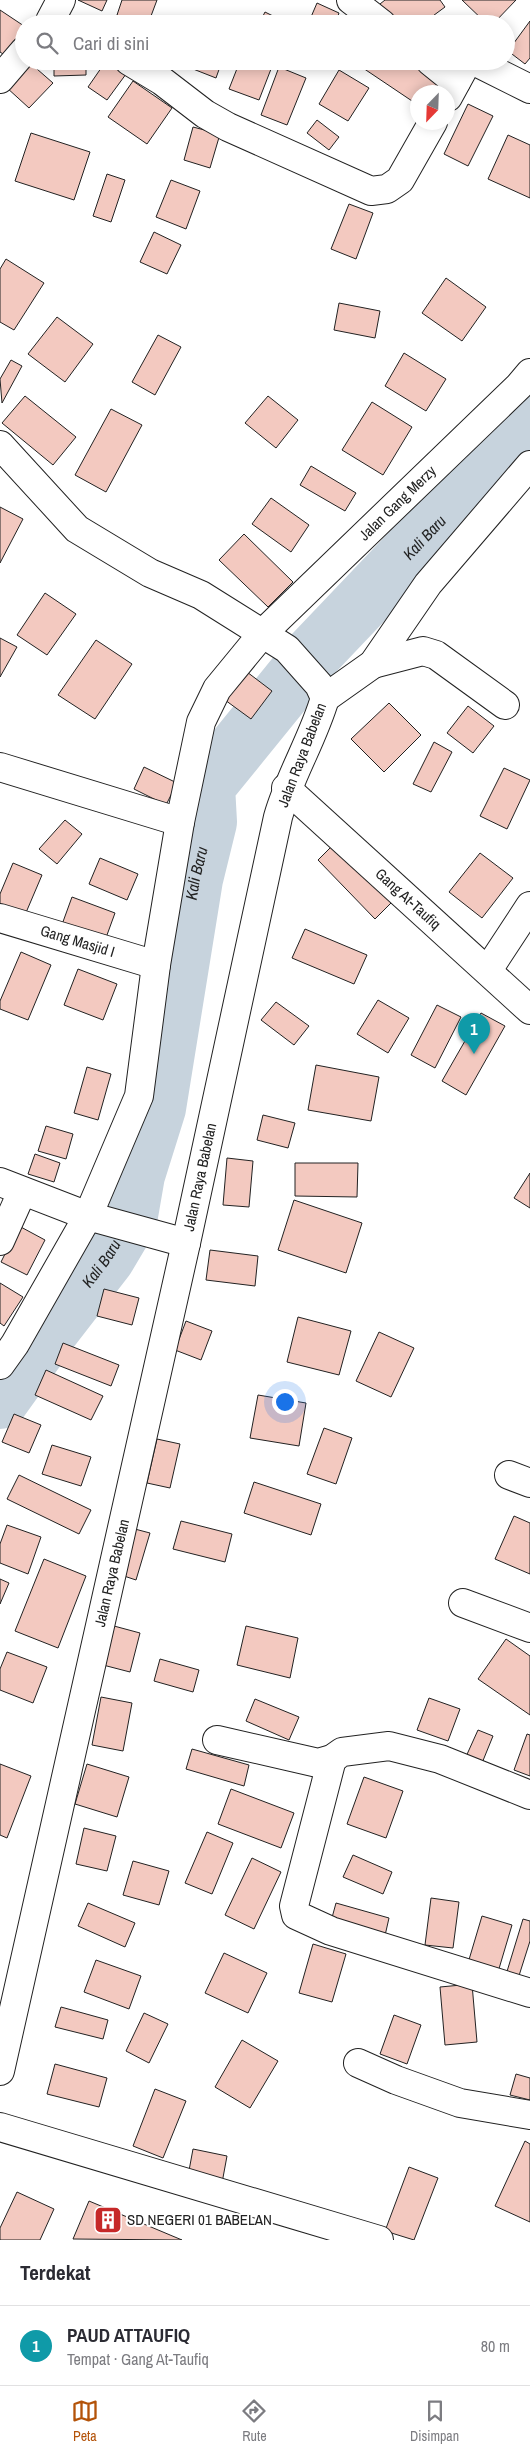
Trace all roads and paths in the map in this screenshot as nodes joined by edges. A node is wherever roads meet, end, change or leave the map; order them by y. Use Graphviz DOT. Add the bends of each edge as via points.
graph roads {
  1 [pos="351,0"];
  2 [pos="370,15"];
  3 [pos="15,62"];
  4 [pos="144,70"];
  5 [pos="462,75"];
  6 [pos="0,79"];
  7 [pos="530,89"];
  8 [pos="428,130"];
  9 [pos="530,373"];
  10 [pos="0,445"];
  11 [pos="530,464"];
  12 [pos="264,634"];
  13 [pos="373,664"];
  14 [pos="322,692"];
  15 [pos="505,705"];
  16 [pos="0,766"];
  17 [pos="286,788"];
  18 [pos="180,822"];
  19 [pos="530,906"];
  20 [pos="0,918"];
  21 [pos="156,965"];
  22 [pos="488,970"];
  23 [pos="530,1010"];
  24 [pos="11,1187"];
  25 [pos="101,1219"];
  26 [pos="0,1241"];
  27 [pos="186,1244"];
  28 [pos="0,1365"];
  29 [pos="463,1603"];
  30 [pos="530,1628"];
  31 [pos="217,1740"];
  32 [pos="332,1759"];
  33 [pos="530,1795"];
  34 [pos="530,1993"];
  35 [pos="358,2063"];
  36 [pos="0,2071"];
  37 [pos="530,2115"];
  38 [pos="0,2127"];
  39 [pos="379,2240"];
  1 -- 2 [label="street"];
  3 -- 6 [label="street"];
  4 -- 8 [label="street" via="228,128 371,191 387,189 400,180"];
  5 -- 7 [label="street"];
  9 -- 12 [label="street, Jalan Gang Merzy"];
  10 -- 12 [label="street, Jalan Raya Babelan" via="77,529 150,573 201,595"];
  11 -- 13 [label="street" via="428,584"];
  12 -- 14 [label="street, Jalan Raya Babelan" via="287,649"];
  12 -- 18 [label="street, Jalan Gang Merzy" via="217,689 201,722"];
  13 -- 14 [label="street"];
  13 -- 15 [label="street" via="423,651 436,655"];
  14 -- 17 [label="street, Jalan Raya Babelan" via="315,725"];
  16 -- 18 [label="street"];
  17 -- 22 [label="street, Gang At-Taufiq"];
  17 -- 27 [label="street, Jalan Raya Babelan"];
  18 -- 21 [label="street, Jalan Gang Merzy"];
  19 -- 22 [label="street"];
  20 -- 21 [label="street, Gang Masjid I"];
  21 -- 25 [label="street, Jalan Gang Merzy" via="139,1096"];
  22 -- 23 [label="street, Gang At-Taufiq"];
  24 -- 25 [label="street"];
  24 -- 26 [label="street"];
  25 -- 27 [label="street"];
  25 -- 28 [label="street, Jalan Gang Merzy"];
  27 -- 36 [label="street, Jalan Raya Babelan"];
  29 -- 30 [label="street"];
  31 -- 32 [label="street" via="318,1763"];
  32 -- 33 [label="street" via="342,1752 389,1746 440,1759"];
  32 -- 34 [label="street" via="294,1906 296,1915 331,1931"];
  35 -- 37 [label="street" via="460,2103"];
  38 -- 39 [label="street"];
}
